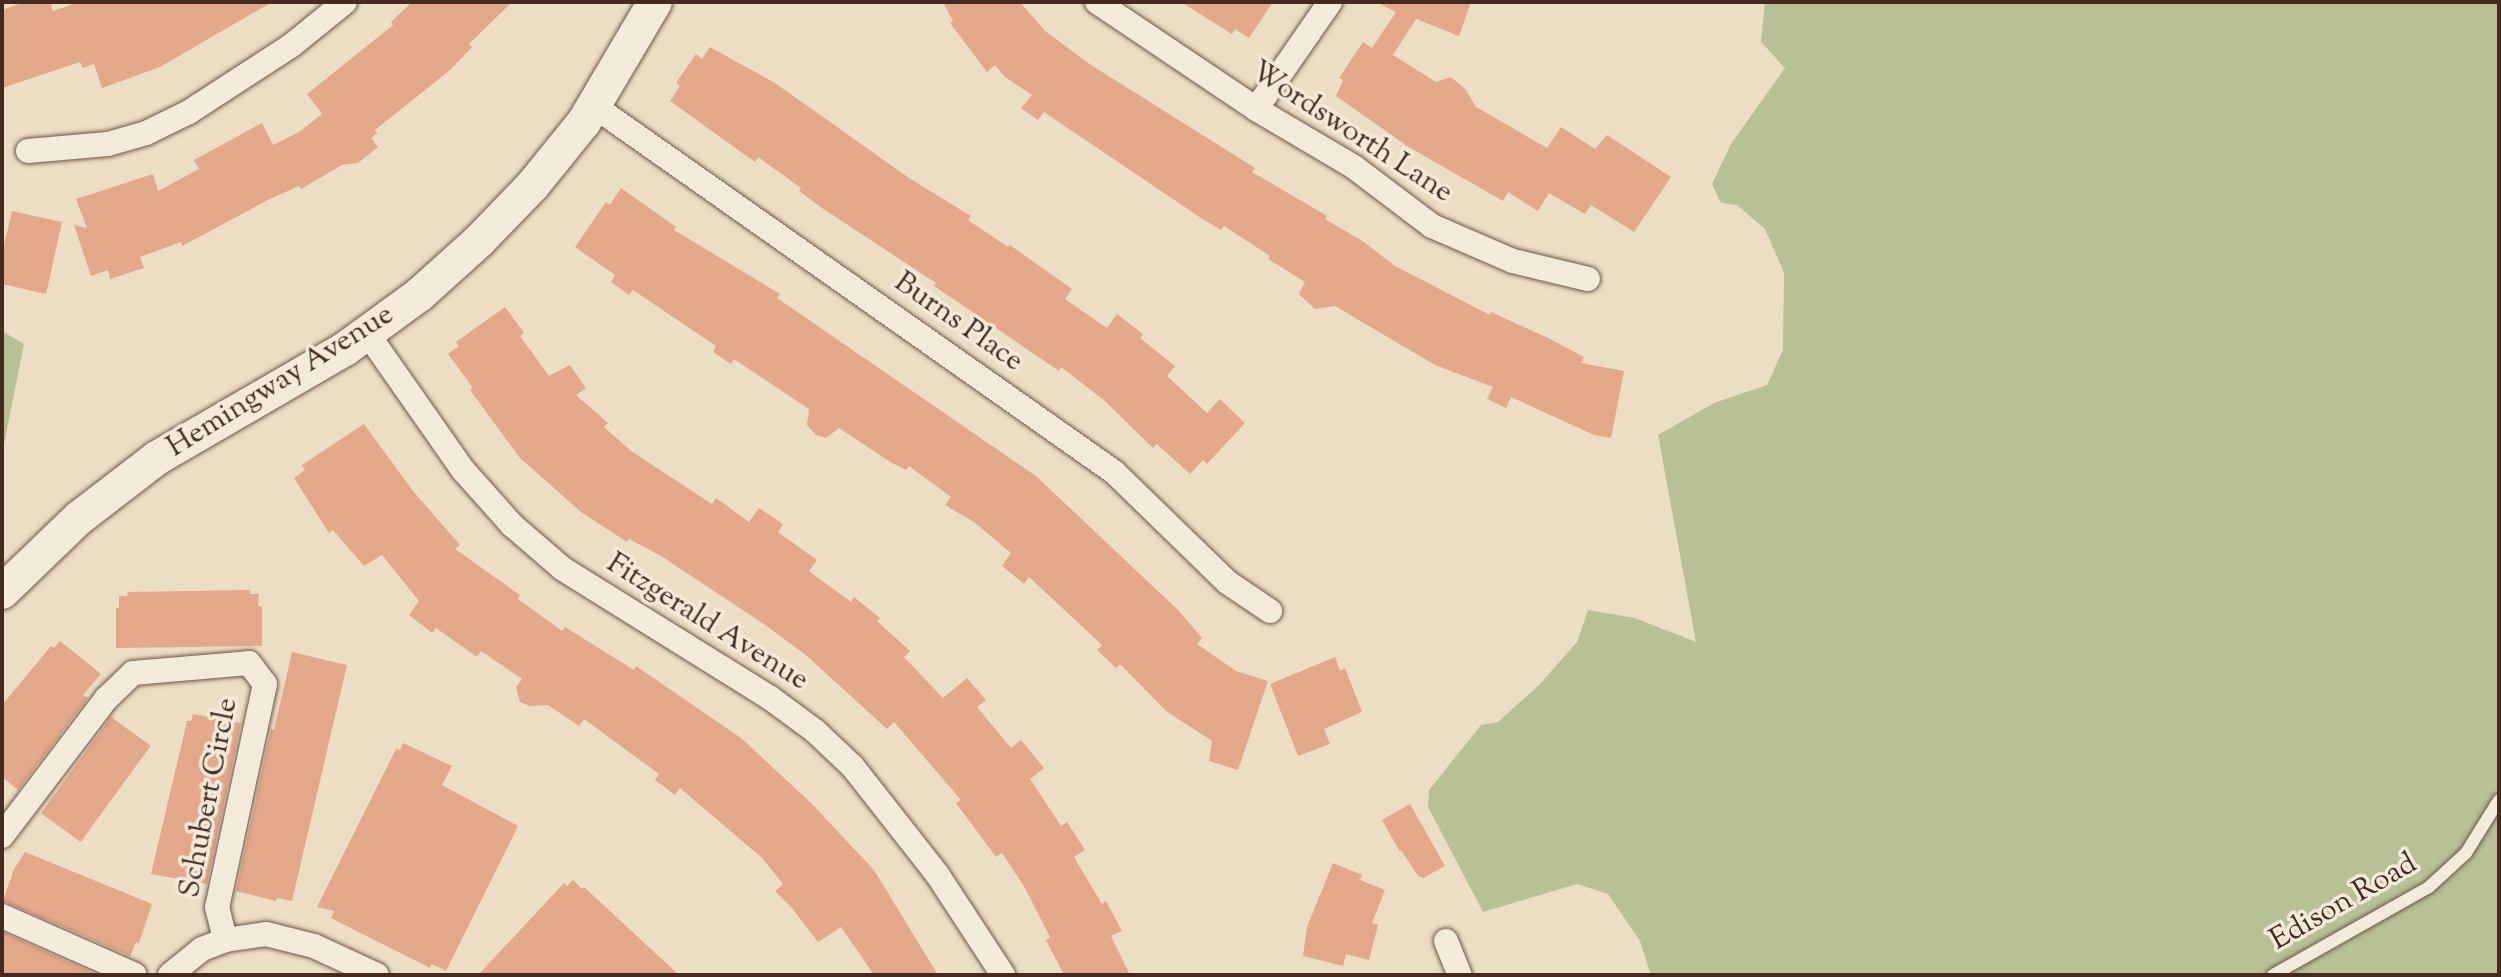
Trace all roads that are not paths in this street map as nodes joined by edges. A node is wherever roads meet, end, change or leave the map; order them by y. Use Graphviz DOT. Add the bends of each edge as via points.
graph roads {
  1 [pos="345,2"];
  2 [pos="655,2"];
  3 [pos="1097,2"];
  4 [pos="1330,2"];
  5 [pos="594,106"];
  6 [pos="1256,109"];
  7 [pos="28,151"];
  8 [pos="1588,279"];
  9 [pos="367,333"];
  10 [pos="2,592"];
  11 [pos="1270,611"];
  12 [pos="2499,800"];
  13 [pos="2,836"];
  14 [pos="2,916"];
  15 [pos="225,940"];
  16 [pos="1446,941"];
  17 [pos="135,975"];
  18 [pos="170,975"];
  19 [pos="377,975"];
  20 [pos="1003,975"];
  21 [pos="1460,975"];
  22 [pos="2273,975"];
  1 -- 7 [label="street" via="292,45 189,112 146,133 108,144"];
  2 -- 5 [label="main road, Hemingway Avenue"];
  3 -- 6 [label="street, Wordsworth Lane"];
  4 -- 6 [label="street"];
  5 -- 9 [label="main road, Hemingway Avenue" via="533,185 479,241"];
  5 -- 11 [label="street, Burns Place" via="1114,472 1227,582"];
  6 -- 8 [label="street, Wordsworth Lane" via="1354,167 1432,226 1513,261"];
  9 -- 10 [label="main road, Hemingway Avenue" via="157,458 79,518"];
  9 -- 20 [label="street, Fitzgerald Avenue" via="463,470 512,525 597,592 769,697 853,767 937,874"];
  12 -- 22 [label="lane, Edison Road" via="2466,853 2429,887"];
  13 -- 15 [label="street, Schubert Circle" via="106,699 133,673 249,663 265,684 217,907"];
  14 -- 17 [label="street"];
  15 -- 18 [label="street" via="202,949"];
  15 -- 19 [label="street" via="288,937"];
  16 -- 21 [label="street"];
}
